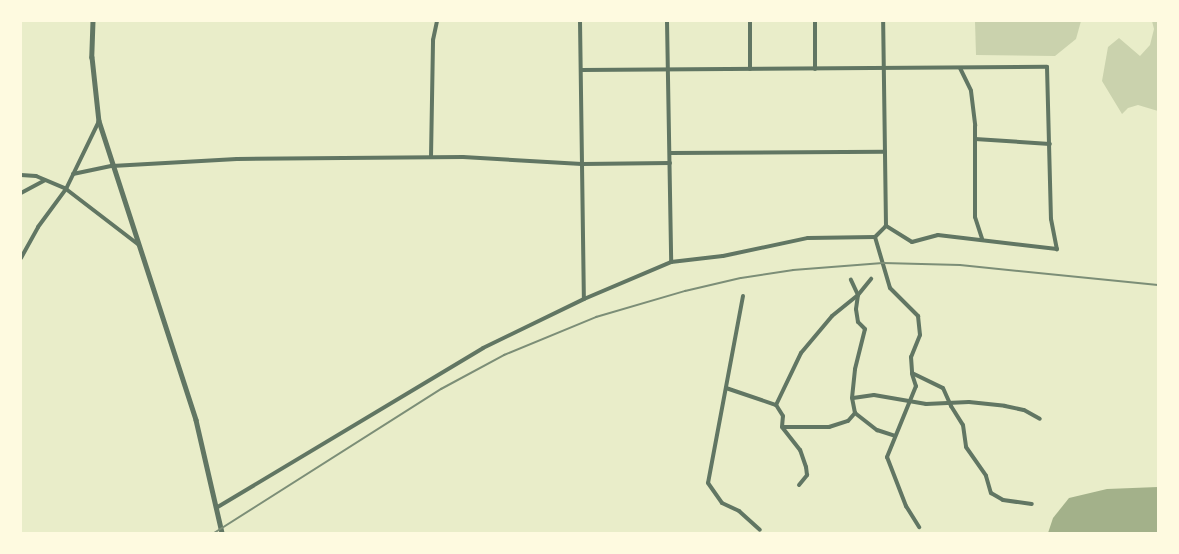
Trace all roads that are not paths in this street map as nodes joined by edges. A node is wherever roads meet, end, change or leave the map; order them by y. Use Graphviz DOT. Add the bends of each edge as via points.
graph roads {
  1 [pos="93,21"];
  2 [pos="437,21"];
  3 [pos="580,21"];
  4 [pos="668,21"];
  5 [pos="750,21"];
  6 [pos="815,21"];
  7 [pos="883,21"];
  8 [pos="884,68"];
  9 [pos="960,68"];
  10 [pos="750,69"];
  11 [pos="815,69"];
  12 [pos="581,70"];
  13 [pos="668,70"];
  14 [pos="99,121"];
  15 [pos="975,139"];
  16 [pos="1050,144"];
  17 [pos="885,152"];
  18 [pos="669,153"];
  19 [pos="431,157"];
  20 [pos="670,163"];
  21 [pos="582,164"];
  22 [pos="112,166"];
  23 [pos="73,174"];
  24 [pos="21,175"];
  25 [pos="45,180"];
  26 [pos="66,189"];
  27 [pos="21,193"];
  28 [pos="886,226"];
  29 [pos="875,237"];
  30 [pos="983,240"];
  31 [pos="142,247"];
  32 [pos="21,258"];
  33 [pos="671,262"];
  34 [pos="871,279"];
  35 [pos="851,280"];
  36 [pos="858,295"];
  37 [pos="743,296"];
  38 [pos="584,299"];
  39 [pos="912,374"];
  40 [pos="726,388"];
  41 [pos="852,398"];
  42 [pos="908,400"];
  43 [pos="949,402"];
  44 [pos="777,405"];
  45 [pos="855,413"];
  46 [pos="1040,419"];
  47 [pos="782,427"];
  48 [pos="895,436"];
  49 [pos="799,485"];
  50 [pos="1032,504"];
  51 [pos="216,508"];
  52 [pos="919,527"];
  53 [pos="760,530"];
  54 [pos="222,533"];
  1 -- 14 [label="street" via="92,68"];
  2 -- 19 [label="street" via="433,40"];
  3 -- 12 [label="street"];
  4 -- 13 [label="street"];
  5 -- 10 [label="street"];
  6 -- 11 [label="street"];
  7 -- 8 [label="street"];
  8 -- 9 [label="street"];
  8 -- 11 [label="street"];
  8 -- 17 [label="street"];
  9 -- 15 [label="street" via="971,91"];
  9 -- 16 [label="street" via="1047,67"];
  10 -- 11 [label="street"];
  10 -- 13 [label="street"];
  12 -- 13 [label="street"];
  12 -- 21 [label="street"];
  13 -- 18 [label="street"];
  14 -- 22 [label="street"];
  14 -- 23 [label="street"];
  15 -- 16 [label="street"];
  15 -- 30 [label="street" via="975,217"];
  16 -- 30 [label="street" via="1051,219 1057,249"];
  17 -- 18 [label="street"];
  17 -- 28 [label="street"];
  18 -- 20 [label="street"];
  19 -- 21 [label="street"];
  19 -- 22 [label="street" via="237,159"];
  20 -- 21 [label="street"];
  20 -- 33 [label="street"];
  21 -- 38 [label="street"];
  22 -- 23 [label="street"];
  22 -- 31 [label="street"];
  23 -- 26 [label="street"];
  24 -- 25 [label="street"];
  25 -- 26 [label="street"];
  25 -- 27 [label="street"];
  26 -- 31 [label="street"];
  26 -- 32 [label="street"];
  28 -- 29 [label="street"];
  28 -- 30 [label="street" via="912,242 938,235"];
  29 -- 33 [label="street" via="808,238 723,256"];
  29 -- 39 [label="street" via="890,288 918,316 920,335 911,357"];
  31 -- 51 [label="street" via="196,420"];
  33 -- 38 [label="street"];
  34 -- 36 [label="street"];
  35 -- 36 [label="street"];
  36 -- 41 [label="street" via="858,322 865,329"];
  36 -- 44 [label="street" via="832,316 801,353"];
  37 -- 40 [label="street"];
  38 -- 51 [label="street" via="483,348"];
  39 -- 42 [label="street" via="916,386"];
  39 -- 43 [label="street" via="943,388"];
  40 -- 44 [label="street"];
  40 -- 53 [label="street" via="708,483 722,503 739,511"];
  41 -- 42 [label="street" via="874,394"];
  41 -- 45 [label="street"];
  42 -- 43 [label="street" via="926,404"];
  42 -- 48 [label="street"];
  43 -- 46 [label="street" via="1005,406"];
  43 -- 50 [label="street" via="963,425 966,447 986,476 991,493 1003,500"];
  44 -- 47 [label="street" via="783,416"];
  45 -- 47 [label="street" via="848,422 829,427"];
  45 -- 48 [label="street" via="878,430"];
  47 -- 49 [label="street" via="800,450 806,467 807,475"];
  48 -- 52 [label="street" via="887,457 906,506"];
  51 -- 54 [label="street"];
}
